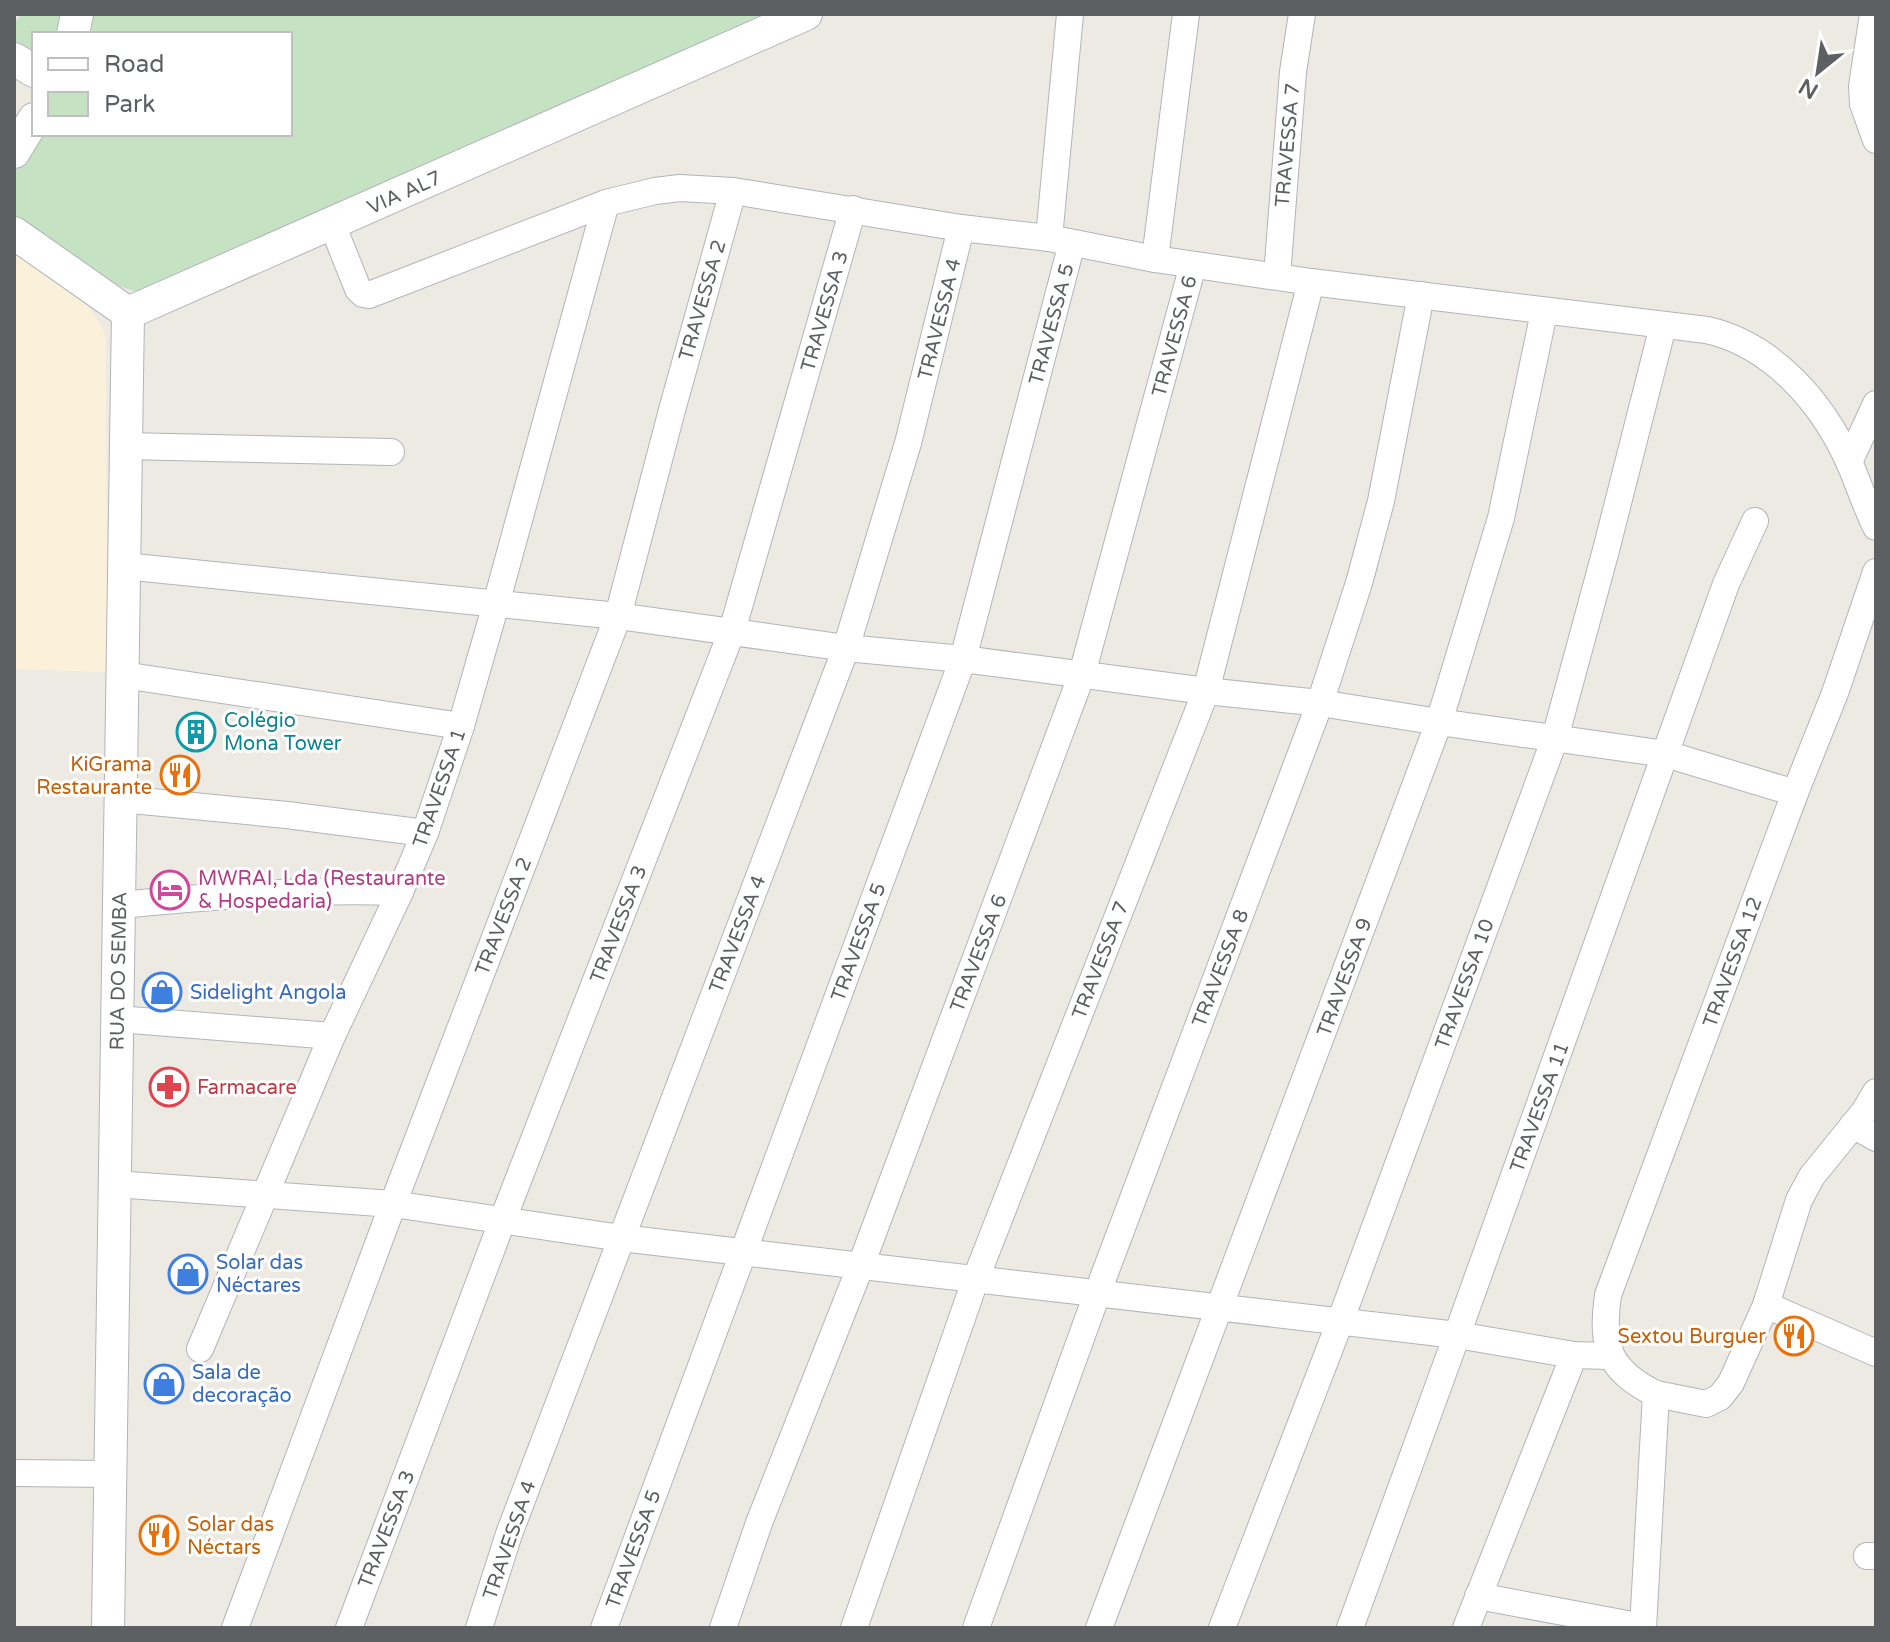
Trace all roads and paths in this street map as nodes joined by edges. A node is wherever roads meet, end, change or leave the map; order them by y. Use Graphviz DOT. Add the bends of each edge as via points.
graph roads {
  1 [pos="806,14"];
  2 [pos="1070,14"];
  3 [pos="1186,14"];
  4 [pos="1302,14"];
  5 [pos="1873,14"];
  6 [pos="14,59"];
  7 [pos="32,70"];
  8 [pos="32,122"];
  9 [pos="1876,140"];
  10 [pos="14,152"];
  11 [pos="733,191"];
  12 [pos="606,203"];
  13 [pos="853,209"];
  14 [pos="332,224"];
  15 [pos="961,228"];
  16 [pos="14,233"];
  17 [pos="1061,240"];
  18 [pos="1155,259"];
  19 [pos="1193,265"];
  20 [pos="1277,276"];
  21 [pos="1311,282"];
  22 [pos="1421,295"];
  23 [pos="1544,312"];
  24 [pos="128,313"];
  25 [pos="1663,326"];
  26 [pos="1876,404"];
  27 [pos="126,446"];
  28 [pos="391,452"];
  29 [pos="1849,462"];
  30 [pos="1755,521"];
  31 [pos="1876,527"];
  32 [pos="124,566"];
  33 [pos="1876,572"];
  34 [pos="496,604"];
  35 [pos="618,616"];
  36 [pos="732,631"];
  37 [pos="846,648"];
  38 [pos="963,659"];
  39 [pos="1082,674"];
  40 [pos="123,675"];
  41 [pos="1206,691"];
  42 [pos="1320,703"];
  43 [pos="1439,722"];
  44 [pos="461,726"];
  45 [pos="1555,738"];
  46 [pos="1666,754"];
  47 [pos="1795,793"];
  48 [pos="121,799"];
  49 [pos="425,833"];
  50 [pos="400,892"];
  51 [pos="120,905"];
  52 [pos="118,1019"];
  53 [pos="332,1036"];
  54 [pos="1876,1092"];
  55 [pos="1853,1125"];
  56 [pos="1876,1138"];
  57 [pos="115,1184"];
  58 [pos="266,1193"];
  59 [pos="393,1204"];
  60 [pos="503,1219"];
  61 [pos="621,1238"];
  62 [pos="743,1252"];
  63 [pos="861,1265"];
  64 [pos="976,1278"];
  65 [pos="1097,1294"];
  66 [pos="1766,1305"];
  67 [pos="1221,1308"];
  68 [pos="1340,1322"];
  69 [pos="1457,1335"];
  70 [pos="1874,1345"];
  71 [pos="200,1349"];
  72 [pos="1574,1355"];
  73 [pos="1609,1356"];
  74 [pos="1656,1394"];
  75 [pos="14,1473"];
  76 [pos="111,1474"];
  77 [pos="1478,1596"];
  78 [pos="108,1628"];
  79 [pos="235,1628"];
  80 [pos="349,1628"];
  81 [pos="479,1628"];
  82 [pos="604,1628"];
  83 [pos="723,1628"];
  84 [pos="854,1628"];
  85 [pos="976,1628"];
  86 [pos="1099,1628"];
  87 [pos="1222,1628"];
  88 [pos="1350,1628"];
  89 [pos="1466,1628"];
  90 [pos="1643,1628"];
  1 -- 14 [label="street, VIA AL7"];
  2 -- 17 [label="street, TRAVESSA 5"];
  3 -- 18 [label="street, TRAVESSA 6"];
  4 -- 20 [label="street, TRAVESSA 7"];
  5 -- 9 [label="street" via="1862,86"];
  6 -- 7 [label="street"];
  8 -- 10 [label="street"];
  11 -- 12 [label="street" via="680,188"];
  11 -- 13 [label="street"];
  11 -- 35 [label="street, TRAVESSA 2"];
  12 -- 14 [label="street" via="369,295 358,289"];
  12 -- 34 [label="street, TRAVESSA 1"];
  13 -- 15 [label="street"];
  13 -- 36 [label="street, TRAVESSA 3"];
  14 -- 24 [label="street, VIA AL7"];
  15 -- 17 [label="street"];
  15 -- 37 [label="street, TRAVESSA 4" via="908,443"];
  16 -- 24 [label="street"];
  17 -- 18 [label="street"];
  17 -- 38 [label="street, TRAVESSA 5"];
  18 -- 19 [label="street"];
  19 -- 20 [label="street"];
  19 -- 39 [label="street, TRAVESSA 6"];
  20 -- 21 [label="street"];
  21 -- 22 [label="street"];
  21 -- 41 [label="street, TRAVESSA 7"];
  22 -- 23 [label="street"];
  22 -- 42 [label="street, TRAVESSA 8" via="1381,501"];
  23 -- 25 [label="street"];
  23 -- 43 [label="street, TRAVESSA 9" via="1501,518"];
  24 -- 27 [label="street, RUA DO SEMBA"];
  25 -- 29 [label="street" via="1731,336 1761,352 1804,391"];
  25 -- 45 [label="street, TRAVESSA 10"];
  26 -- 29 [label="street"];
  27 -- 28 [label="street"];
  27 -- 32 [label="street, RUA DO SEMBA"];
  29 -- 31 [label="street"];
  30 -- 46 [label="street, TRAVESSA 11" via="1726,584"];
  32 -- 34 [label="street"];
  32 -- 40 [label="street, RUA DO SEMBA"];
  33 -- 47 [label="street, TRAVESSA 12"];
  34 -- 35 [label="street"];
  34 -- 44 [label="street, TRAVESSA 1"];
  35 -- 36 [label="street"];
  35 -- 59 [label="street, TRAVESSA 2"];
  36 -- 37 [label="street"];
  36 -- 60 [label="street, TRAVESSA 3"];
  37 -- 38 [label="street"];
  37 -- 61 [label="street, TRAVESSA 4"];
  38 -- 39 [label="street"];
  38 -- 62 [label="street, TRAVESSA 5"];
  39 -- 41 [label="street"];
  39 -- 63 [label="street, TRAVESSA 6"];
  40 -- 44 [label="street"];
  40 -- 48 [label="street, RUA DO SEMBA"];
  41 -- 42 [label="street"];
  41 -- 64 [label="street, TRAVESSA 7"];
  42 -- 43 [label="street"];
  42 -- 65 [label="street, TRAVESSA 8"];
  43 -- 45 [label="street"];
  43 -- 67 [label="street, TRAVESSA 9"];
  44 -- 49 [label="street, TRAVESSA 1"];
  45 -- 46 [label="street"];
  45 -- 68 [label="street, TRAVESSA 10"];
  46 -- 47 [label="street"];
  46 -- 69 [label="street, TRAVESSA 11"];
  47 -- 73 [label="street, TRAVESSA 12" via="1608,1295"];
  48 -- 49 [label="street"];
  48 -- 51 [label="street, RUA DO SEMBA"];
  49 -- 50 [label="street, TRAVESSA 1"];
  50 -- 51 [label="street" via="281,892"];
  50 -- 53 [label="street, TRAVESSA 1"];
  51 -- 52 [label="street, RUA DO SEMBA"];
  52 -- 53 [label="street"];
  52 -- 57 [label="street, RUA DO SEMBA"];
  53 -- 58 [label="street, TRAVESSA 1"];
  54 -- 55 [label="street"];
  55 -- 56 [label="street"];
  55 -- 66 [label="street" via="1799,1200"];
  57 -- 58 [label="street"];
  57 -- 76 [label="street, RUA DO SEMBA"];
  58 -- 59 [label="street"];
  58 -- 71 [label="street, TRAVESSA 1"];
  59 -- 60 [label="street"];
  59 -- 79 [label="street, TRAVESSA 2"];
  60 -- 61 [label="street"];
  60 -- 80 [label="street, TRAVESSA 3"];
  61 -- 62 [label="street"];
  61 -- 81 [label="street, TRAVESSA 4"];
  62 -- 63 [label="street"];
  62 -- 82 [label="street, TRAVESSA 5"];
  63 -- 64 [label="street"];
  63 -- 83 [label="street, TRAVESSA 6"];
  64 -- 65 [label="street"];
  64 -- 84 [label="street, TRAVESSA 7"];
  65 -- 67 [label="street"];
  65 -- 85 [label="street, TRAVESSA 8"];
  66 -- 70 [label="street"];
  66 -- 74 [label="street" via="1720,1397 1706,1404"];
  67 -- 68 [label="street"];
  67 -- 86 [label="street, TRAVESSA 9"];
  68 -- 69 [label="street"];
  68 -- 87 [label="street, TRAVESSA 10"];
  69 -- 72 [label="street"];
  69 -- 88 [label="street, TRAVESSA 11"];
  72 -- 73 [label="street"];
  72 -- 77 [label="street"];
  73 -- 74 [label="street" via="1635,1384"];
  74 -- 90 [label="street"];
  75 -- 76 [label="street"];
  76 -- 78 [label="street, RUA DO SEMBA"];
  77 -- 89 [label="street"];
  77 -- 90 [label="street"];
}
